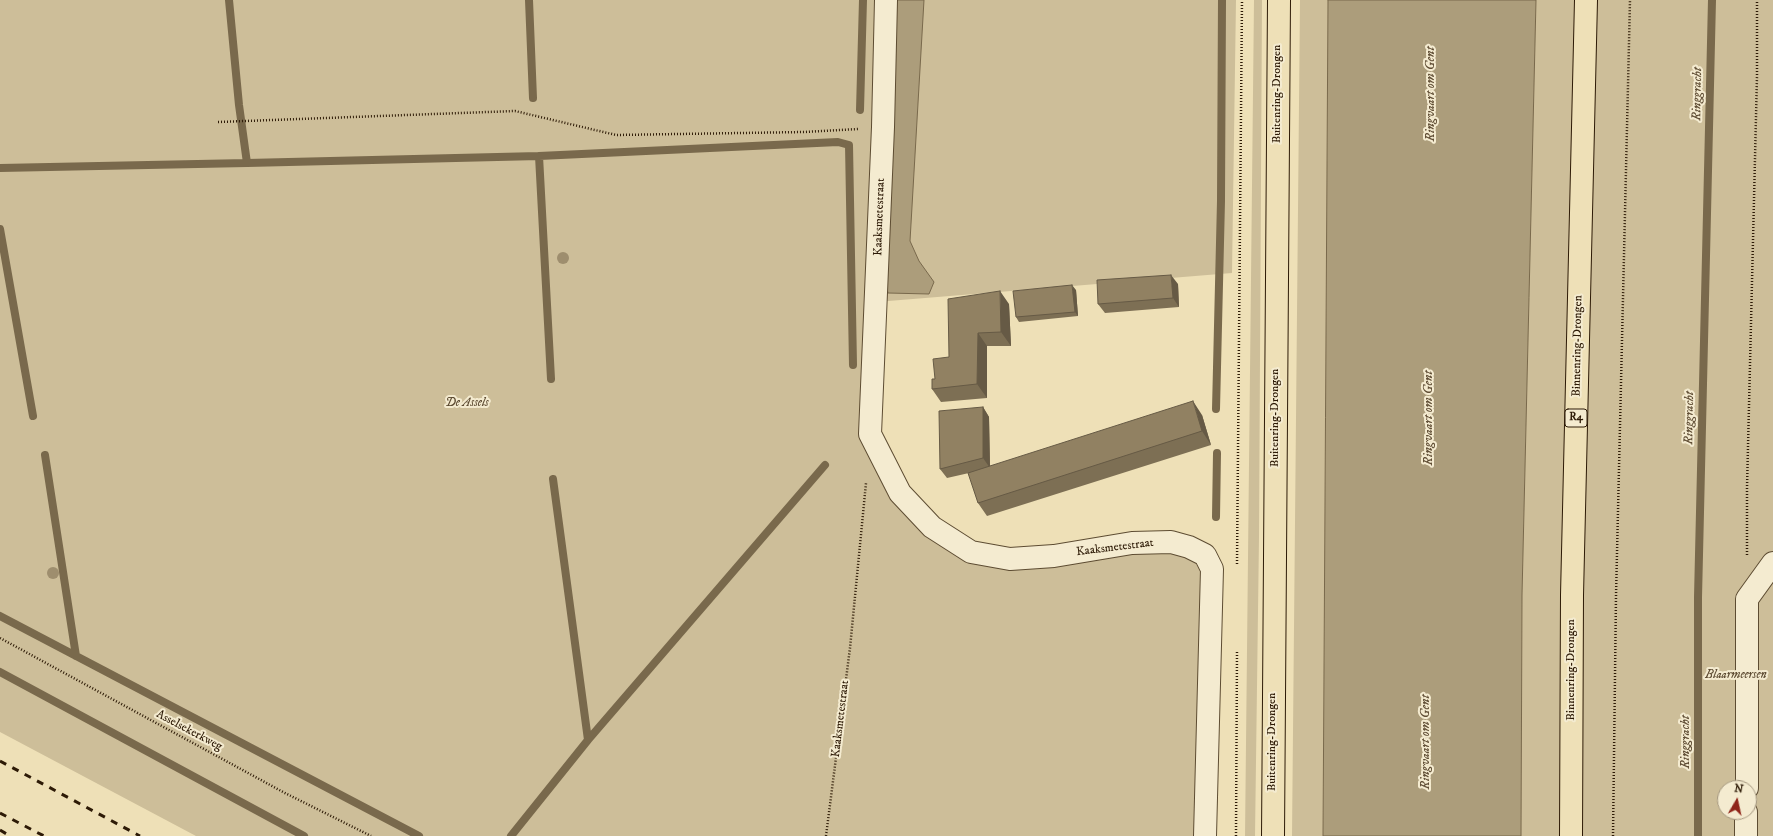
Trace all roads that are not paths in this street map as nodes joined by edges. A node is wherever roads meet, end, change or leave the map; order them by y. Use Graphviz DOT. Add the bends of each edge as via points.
graph roads {
  1 [pos="886,0"];
  2 [pos="1279,0"];
  3 [pos="1586,0"];
  4 [pos="1773,563"];
  5 [pos="1746,780"];
  6 [pos="1746,820"];
  7 [pos="1205,836"];
  8 [pos="1273,836"];
  9 [pos="1571,836"];
  10 [pos="1746,836"];
  1 -- 7 [label="street, Kaaksmetestraat" via="870,434 900,493 932,527 971,552 1010,559 1054,556 1132,543 1171,542 1205,555 1212,569"];
  2 -- 8 [label="highway, Buitenring-Drongen"];
  3 -- 9 [label="highway, Binnenring-Drongen / R4" via="1572,595"];
  4 -- 5 [label="street" via="1747,599"];
  6 -- 10 [label="street"];
}
